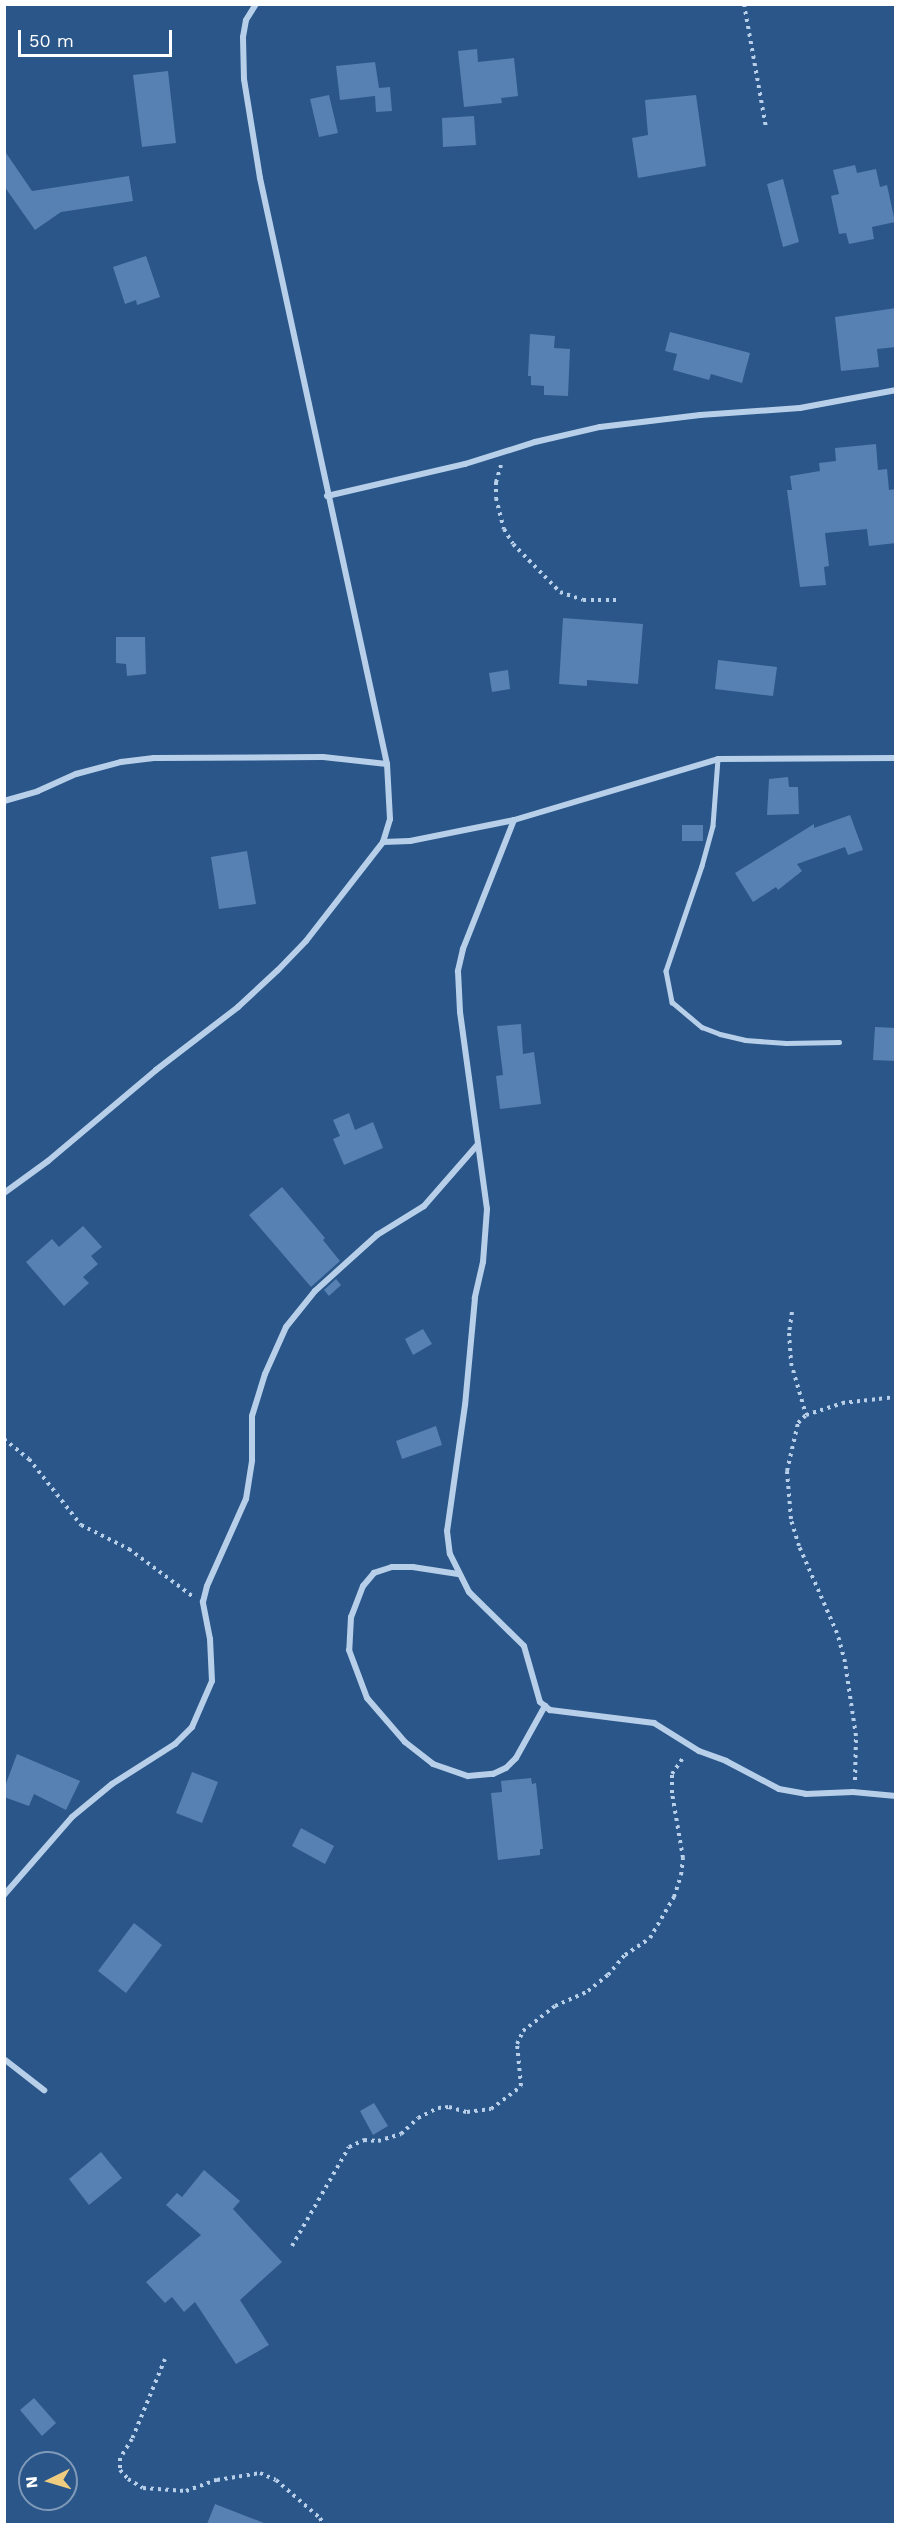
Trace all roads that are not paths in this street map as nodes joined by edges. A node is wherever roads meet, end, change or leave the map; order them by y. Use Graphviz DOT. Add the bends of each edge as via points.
graph roads {
  1 [pos="256,4"];
  2 [pos="896,390"];
  3 [pos="327,496"];
  4 [pos="896,758"];
  5 [pos="718,759"];
  6 [pos="387,764"];
  7 [pos="4,801"];
  8 [pos="514,820"];
  9 [pos="383,842"];
  10 [pos="839,1042"];
  11 [pos="478,1144"];
  12 [pos="4,1193"];
  13 [pos="458,1574"];
  14 [pos="545,1706"];
  15 [pos="896,1796"];
  16 [pos="4,1895"];
  17 [pos="4,2059"];
  18 [pos="44,2090"];
  1 -- 3 [label="street" via="246,20 243,37 244,79 260,178"];
  2 -- 3 [label="street" via="800,408 600,427"];
  3 -- 6 [label="street"];
  4 -- 5 [label="street"];
  5 -- 8 [label="street"];
  5 -- 10 [label="lane" via="713,826 666,971 672,1002 702,1027 745,1040"];
  6 -- 7 [label="street" via="323,757 154,758 76,774"];
  6 -- 9 [label="street" via="390,819"];
  8 -- 9 [label="street" via="410,841"];
  8 -- 11 [label="street" via="458,971"];
  9 -- 12 [label="street" via="306,941 278,970"];
  11 -- 13 [label="street" via="487,1209 483,1262 475,1298 447,1531"];
  11 -- 16 [label="street" via="424,1206 386,1228 322,1284 294,1314 278,1344 250,1427 251,1478 246,1499 219,1555 203,1602 212,1681 192,1727 175,1744 112,1784 72,1816"];
  13 -- 14 [label="street" via="469,1592 524,1646 540,1702"];
  13 -- 14 [label="street" via="392,1567 374,1573 363,1586 351,1617 349,1650 367,1698 405,1742 434,1764 468,1776 493,1774 506,1768 516,1758"];
  14 -- 15 [label="street" via="550,1710 654,1723 699,1751 779,1789 806,1794 853,1792"];
  17 -- 18 [label="street"];
}
